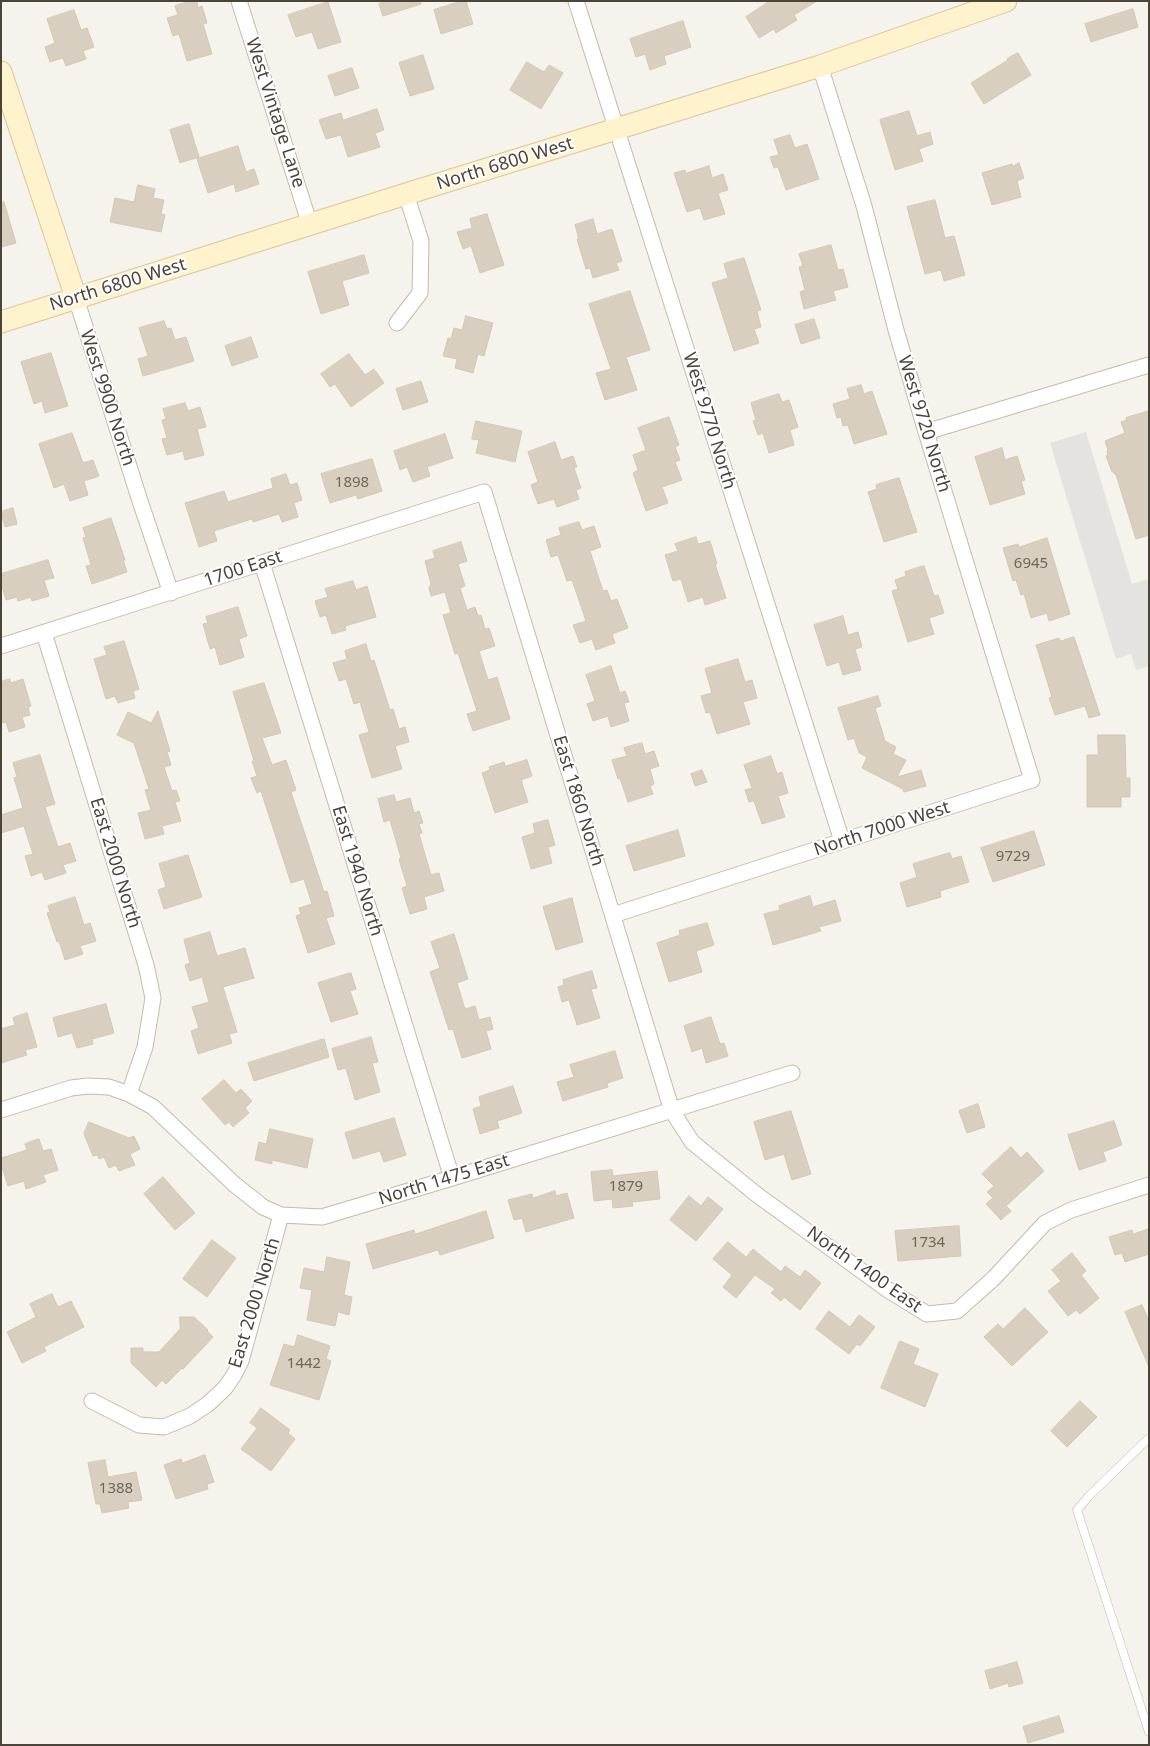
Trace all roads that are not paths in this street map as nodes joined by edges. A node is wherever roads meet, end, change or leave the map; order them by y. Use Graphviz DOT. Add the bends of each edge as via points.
graph roads {
  1 [pos="240,1"];
  2 [pos="576,1"];
  3 [pos="1006,1"];
  4 [pos="820,66"];
  5 [pos="1,72"];
  6 [pos="618,130"];
  7 [pos="406,194"];
  8 [pos="310,225"];
  9 [pos="76,298"];
  10 [pos="1,322"];
  11 [pos="397,323"];
  12 [pos="1149,366"];
  13 [pos="926,432"];
  14 [pos="484,492"];
  15 [pos="262,563"];
  16 [pos="172,592"];
  17 [pos="44,632"];
  18 [pos="1,646"];
  19 [pos="1032,780"];
  20 [pos="842,841"];
  21 [pos="613,916"];
  22 [pos="792,1073"];
  23 [pos="129,1094"];
  24 [pos="1,1110"];
  25 [pos="672,1111"];
  26 [pos="452,1178"];
  27 [pos="1149,1185"];
  28 [pos="281,1215"];
  29 [pos="92,1401"];
  30 [pos="1149,1438"];
  31 [pos="1149,1732"];
  1 -- 8 [label="street, West Vintage Lane"];
  2 -- 6 [label="street, West 9770 North"];
  3 -- 4 [label="street, North 6800 West"];
  4 -- 6 [label="street, North 6800 West"];
  4 -- 13 [label="street, West 9720 North" via="864,206"];
  5 -- 9 [label="street"];
  6 -- 7 [label="street, North 6800 West"];
  6 -- 20 [label="street, West 9770 North"];
  7 -- 8 [label="street, North 6800 West"];
  7 -- 11 [label="street" via="421,241 420,293"];
  8 -- 9 [label="street, North 6800 West"];
  9 -- 10 [label="street, North 6800 West"];
  9 -- 16 [label="street, West 9900 North"];
  12 -- 13 [label="street"];
  13 -- 19 [label="street, West 9720 North"];
  14 -- 15 [label="street, 1700 East"];
  14 -- 21 [label="street, East 1860 North"];
  15 -- 16 [label="street, 1700 East"];
  15 -- 26 [label="street, East 1940 North"];
  16 -- 17 [label="street, 1700 East"];
  17 -- 18 [label="street, 1700 East"];
  17 -- 23 [label="street, East 2000 North" via="146,965 153,998 145,1047"];
  19 -- 20 [label="street, North 7000 West"];
  20 -- 21 [label="street, North 7000 West"];
  21 -- 25 [label="street, East 1860 North"];
  22 -- 25 [label="street, North 1475 East"];
  23 -- 24 [label="street, North 1475 East" via="109,1087 71,1088"];
  23 -- 28 [label="street, North 1475 East" via="152,1107 234,1184 263,1207"];
  25 -- 26 [label="street, North 1475 East"];
  25 -- 27 [label="street, North 1400 East" via="692,1142 756,1194 885,1288 927,1314 957,1310 993,1280 1045,1224 1071,1210"];
  26 -- 28 [label="street, North 1475 East" via="322,1217"];
  28 -- 29 [label="street, East 2000 North" via="241,1360 234,1376 214,1399 190,1416 164,1427 139,1425"];
  30 -- 31 [label="lane" via="1077,1510"];
}
